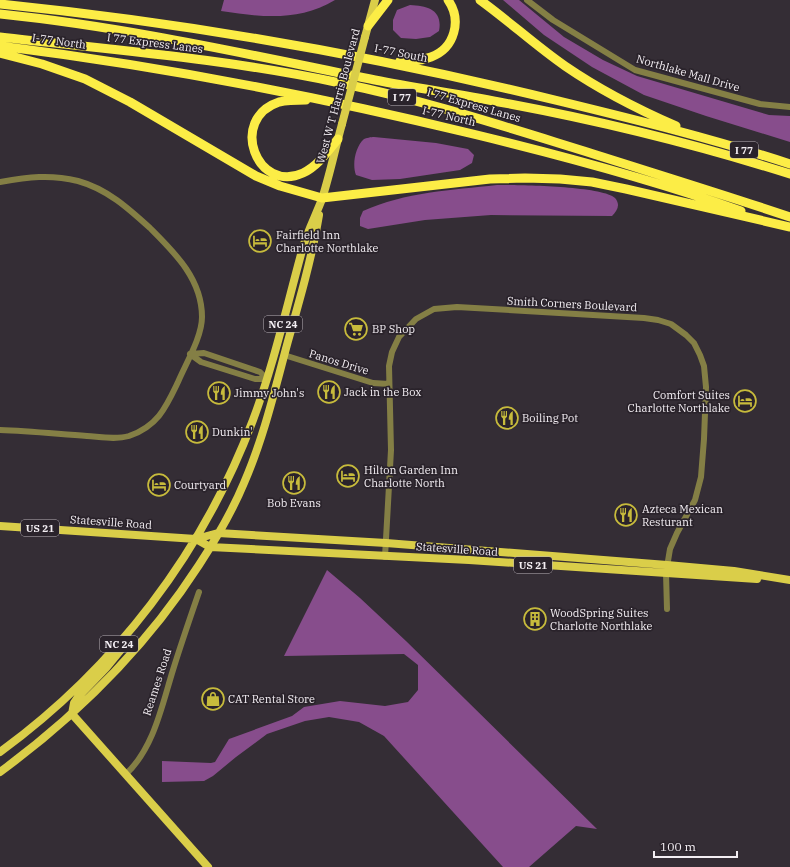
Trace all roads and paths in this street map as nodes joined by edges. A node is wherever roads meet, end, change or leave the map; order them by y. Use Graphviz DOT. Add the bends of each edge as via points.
graph roads {
  1 [pos="375,0"];
  2 [pos="388,0"];
  3 [pos="448,0"];
  4 [pos="480,0"];
  5 [pos="527,0"];
  6 [pos="0,4"];
  7 [pos="0,14"];
  8 [pos="368,26"];
  9 [pos="0,37"];
  10 [pos="0,46"];
  11 [pos="0,53"];
  12 [pos="383,62"];
  13 [pos="323,100"];
  14 [pos="790,107"];
  15 [pos="699,136"];
  16 [pos="338,139"];
  17 [pos="790,164"];
  18 [pos="790,174"];
  19 [pos="0,182"];
  20 [pos="322,198"];
  21 [pos="790,217"];
  22 [pos="790,227"];
  23 [pos="190,354"];
  24 [pos="284,355"];
  25 [pos="267,379"];
  26 [pos="389,384"];
  27 [pos="0,430"];
  28 [pos="0,526"];
  29 [pos="218,534"];
  30 [pos="196,539"];
  31 [pos="386,543"];
  32 [pos="210,547"];
  33 [pos="466,549"];
  34 [pos="478,550"];
  35 [pos="385,557"];
  36 [pos="430,558"];
  37 [pos="452,559"];
  38 [pos="666,569"];
  39 [pos="790,581"];
  40 [pos="199,592"];
  41 [pos="667,609"];
  42 [pos="144,614"];
  43 [pos="72,714"];
  44 [pos="0,752"];
  45 [pos="0,772"];
  46 [pos="126,774"];
  47 [pos="208,867"];
  1 -- 8 [label="main road, West W T Harris Boulevard / NC 24"];
  2 -- 8 [label="highway"];
  3 -- 12 [label="highway" via="454,11 456,26 451,40 444,49 425,59"];
  4 -- 15 [label="highway" via="577,74 638,109"];
  5 -- 14 [label="street, Northlake Mall Drive" via="548,17 635,70 747,102"];
  6 -- 12 [label="highway, I-77 South / I 77" via="173,25"];
  7 -- 18 [label="highway, I 77 Express Lanes / I 77" via="164,38 538,110 657,136"];
  8 -- 16 [label="main road, West W T Harris Boulevard / NC 24, bridge"];
  9 -- 21 [label="highway, I 77 Express Lanes / I 77" via="249,67 367,89 482,119"];
  10 -- 13 [label="highway, I-77 North / I 77" via="140,66"];
  11 -- 20 [label="highway" via="85,79 130,102 256,176"];
  12 -- 15 [label="highway, I-77 South / I 77" via="514,90"];
  13 -- 16 [label="highway" via="284,101 268,108 254,126 253,148 259,162 267,169 276,174 292,176 302,174 313,167"];
  13 -- 22 [label="highway, I-77 North / I 77" via="449,128 596,166"];
  15 -- 17 [label="highway, I-77 South / I 77"];
  16 -- 20 [label="main road, West W T Harris Boulevard / NC 24"];
  19 -- 23 [label="street" via="48,176 78,181 94,187 128,207 182,260 194,283 199,295 202,317"];
  20 -- 22 [label="highway" via="490,179 560,179 634,190"];
  20 -- 24 [label="main road, West W T Harris Boulevard / NC 24" via="314,246"];
  20 -- 25 [label="main road, West W T Harris Boulevard / NC 24" via="304,244"];
  23 -- 25 [label="street" via="201,362 255,379"];
  23 -- 27 [label="street" via="160,416 137,433 117,438"];
  24 -- 26 [label="street, Panos Drive" via="373,383"];
  24 -- 29 [label="main road, West W T Harris Boulevard / NC 24" via="252,465"];
  25 -- 30 [label="main road, West W T Harris Boulevard / NC 24" via="235,465"];
  26 -- 31 [label="street, Smith Corners Boulevard" via="391,450"];
  26 -- 38 [label="street, Smith Corners Boulevard" via="389,366 398,337 416,319 434,309 457,307 626,316 672,324 690,339 700,355 706,387 701,477 695,500 670,549"];
  28 -- 30 [label="main road, Statesville Road / US 21"];
  29 -- 30 [label="main road, Statesville Road / US 21"];
  29 -- 31 [label="main road, Statesville Road / US 21"];
  29 -- 32 [label="main road, West W T Harris Boulevard / NC 24"];
  30 -- 32 [label="main road, Statesville Road / US 21"];
  30 -- 42 [label="main road, West W T Harris Boulevard / NC 24"];
  31 -- 33 [label="main road, Statesville Road / US 21"];
  31 -- 35 [label="street, Smith Corners Boulevard"];
  32 -- 35 [label="main road, Statesville Road / US 21"];
  32 -- 43 [label="main road, West W T Harris Boulevard / NC 24" via="170,607 143,641 104,684"];
  33 -- 34 [label="main road, Statesville Road / US 21"];
  33 -- 36 [label="main road" via="433,554"];
  34 -- 37 [label="main road" via="476,556"];
  34 -- 38 [label="main road, Statesville Road / US 21"];
  35 -- 36 [label="main road, Statesville Road / US 21"];
  36 -- 37 [label="main road, Statesville Road / US 21"];
  37 -- 38 [label="main road, Statesville Road / US 21" via="573,568"];
  38 -- 39 [label="main road, Statesville Road / US 21" via="734,571"];
  38 -- 41 [label="street, Smith Corners Boulevard"];
  40 -- 46 [label="street, Reames Road" via="151,736 139,759"];
  42 -- 43 [label="main road" via="117,656 78,697"];
  42 -- 44 [label="main road, West W T Harris Boulevard / NC 24" via="73,692"];
  43 -- 45 [label="main road, West W T Harris Boulevard / NC 24"];
  43 -- 46 [label="main road"];
  46 -- 47 [label="main road"];
}
